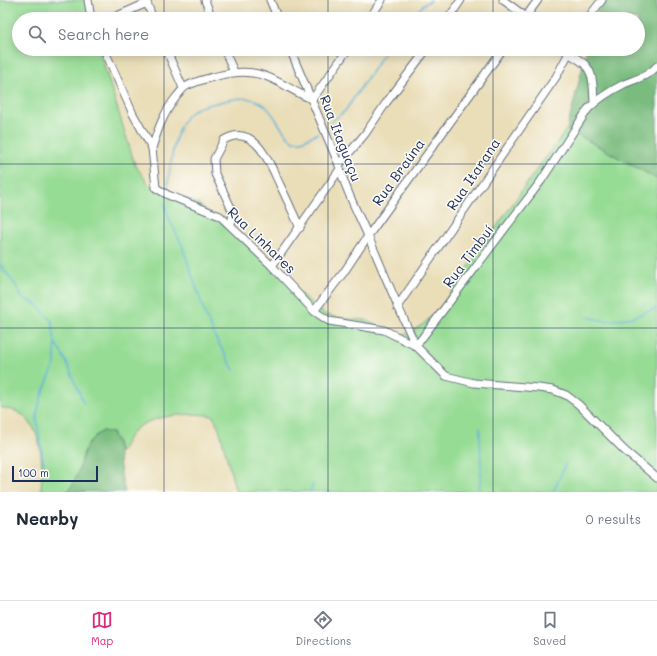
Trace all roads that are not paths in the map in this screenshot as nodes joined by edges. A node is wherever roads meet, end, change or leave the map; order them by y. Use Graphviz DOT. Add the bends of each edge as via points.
graph roads {
  1 [pos="88,0"];
  2 [pos="205,0"];
  3 [pos="270,0"];
  4 [pos="382,0"];
  5 [pos="462,0"];
  6 [pos="503,0"];
  7 [pos="538,0"];
  8 [pos="602,0"];
  9 [pos="146,2"];
  10 [pos="90,12"];
  11 [pos="125,12"];
  12 [pos="150,12"];
  13 [pos="209,12"];
  14 [pos="275,12"];
  15 [pos="374,12"];
  16 [pos="453,12"];
  17 [pos="519,12"];
  18 [pos="531,12"];
  19 [pos="593,12"];
  20 [pos="107,56"];
  21 [pos="169,56"];
  22 [pos="227,56"];
  23 [pos="293,56"];
  24 [pos="343,56"];
  25 [pos="421,56"];
  26 [pos="498,56"];
  27 [pos="566,56"];
  28 [pos="574,56"];
  29 [pos="657,66"];
  30 [pos="234,72"];
  31 [pos="183,88"];
  32 [pos="312,99"];
  33 [pos="594,104"];
  34 [pos="152,148"];
  35 [pos="339,167"];
  36 [pos="231,226"];
  37 [pos="300,228"];
  38 [pos="368,236"];
  39 [pos="272,266"];
  40 [pos="397,306"];
  41 [pos="314,311"];
  42 [pos="416,346"];
  43 [pos="657,478"];
  1 -- 10 [label="street"];
  2 -- 13 [label="street"];
  3 -- 14 [label="street"];
  4 -- 15 [label="street"];
  5 -- 16 [label="street"];
  6 -- 17 [label="street"];
  7 -- 18 [label="street"];
  8 -- 19 [label="street"];
  9 -- 11 [label="street"];
  9 -- 12 [label="street"];
  20 -- 34 [label="street, Rua Linhares" via="133,114"];
  21 -- 31 [label="street"];
  22 -- 30 [label="street"];
  23 -- 32 [label="street, Rua Itaguaçu"];
  24 -- 32 [label="street"];
  25 -- 35 [label="street" via="366,134"];
  26 -- 38 [label="street, Rua Braúna"];
  27 -- 40 [label="street, Rua Itarana" via="556,77"];
  28 -- 33 [label="street" via="587,65 591,74"];
  29 -- 33 [label="street, Rua Timbuí" via="652,72 622,85"];
  30 -- 31 [label="street"];
  30 -- 32 [label="street" via="264,75"];
  31 -- 34 [label="street" via="164,114"];
  32 -- 35 [label="street, Rua Itaguaçu"];
  33 -- 42 [label="street, Rua Timbuí" via="588,109 541,181"];
  34 -- 36 [label="street, Rua Linhares" via="156,188 220,216"];
  35 -- 37 [label="street"];
  35 -- 38 [label="street, Rua Itaguaçu"];
  36 -- 37 [label="street" via="233,212 215,174 214,159 224,140 241,135 261,148"];
  36 -- 39 [label="street, Rua Linhares"];
  37 -- 39 [label="street"];
  38 -- 40 [label="street, Rua Itaguaçu"];
  38 -- 41 [label="street, Rua Braúna"];
  39 -- 41 [label="street, Rua Linhares"];
  40 -- 42 [label="street, Rua Itaguaçu"];
  41 -- 42 [label="street, Rua Linhares" via="329,321 384,330"];
  42 -- 43 [label="street" via="446,376 474,383 553,390 566,395"];
}
